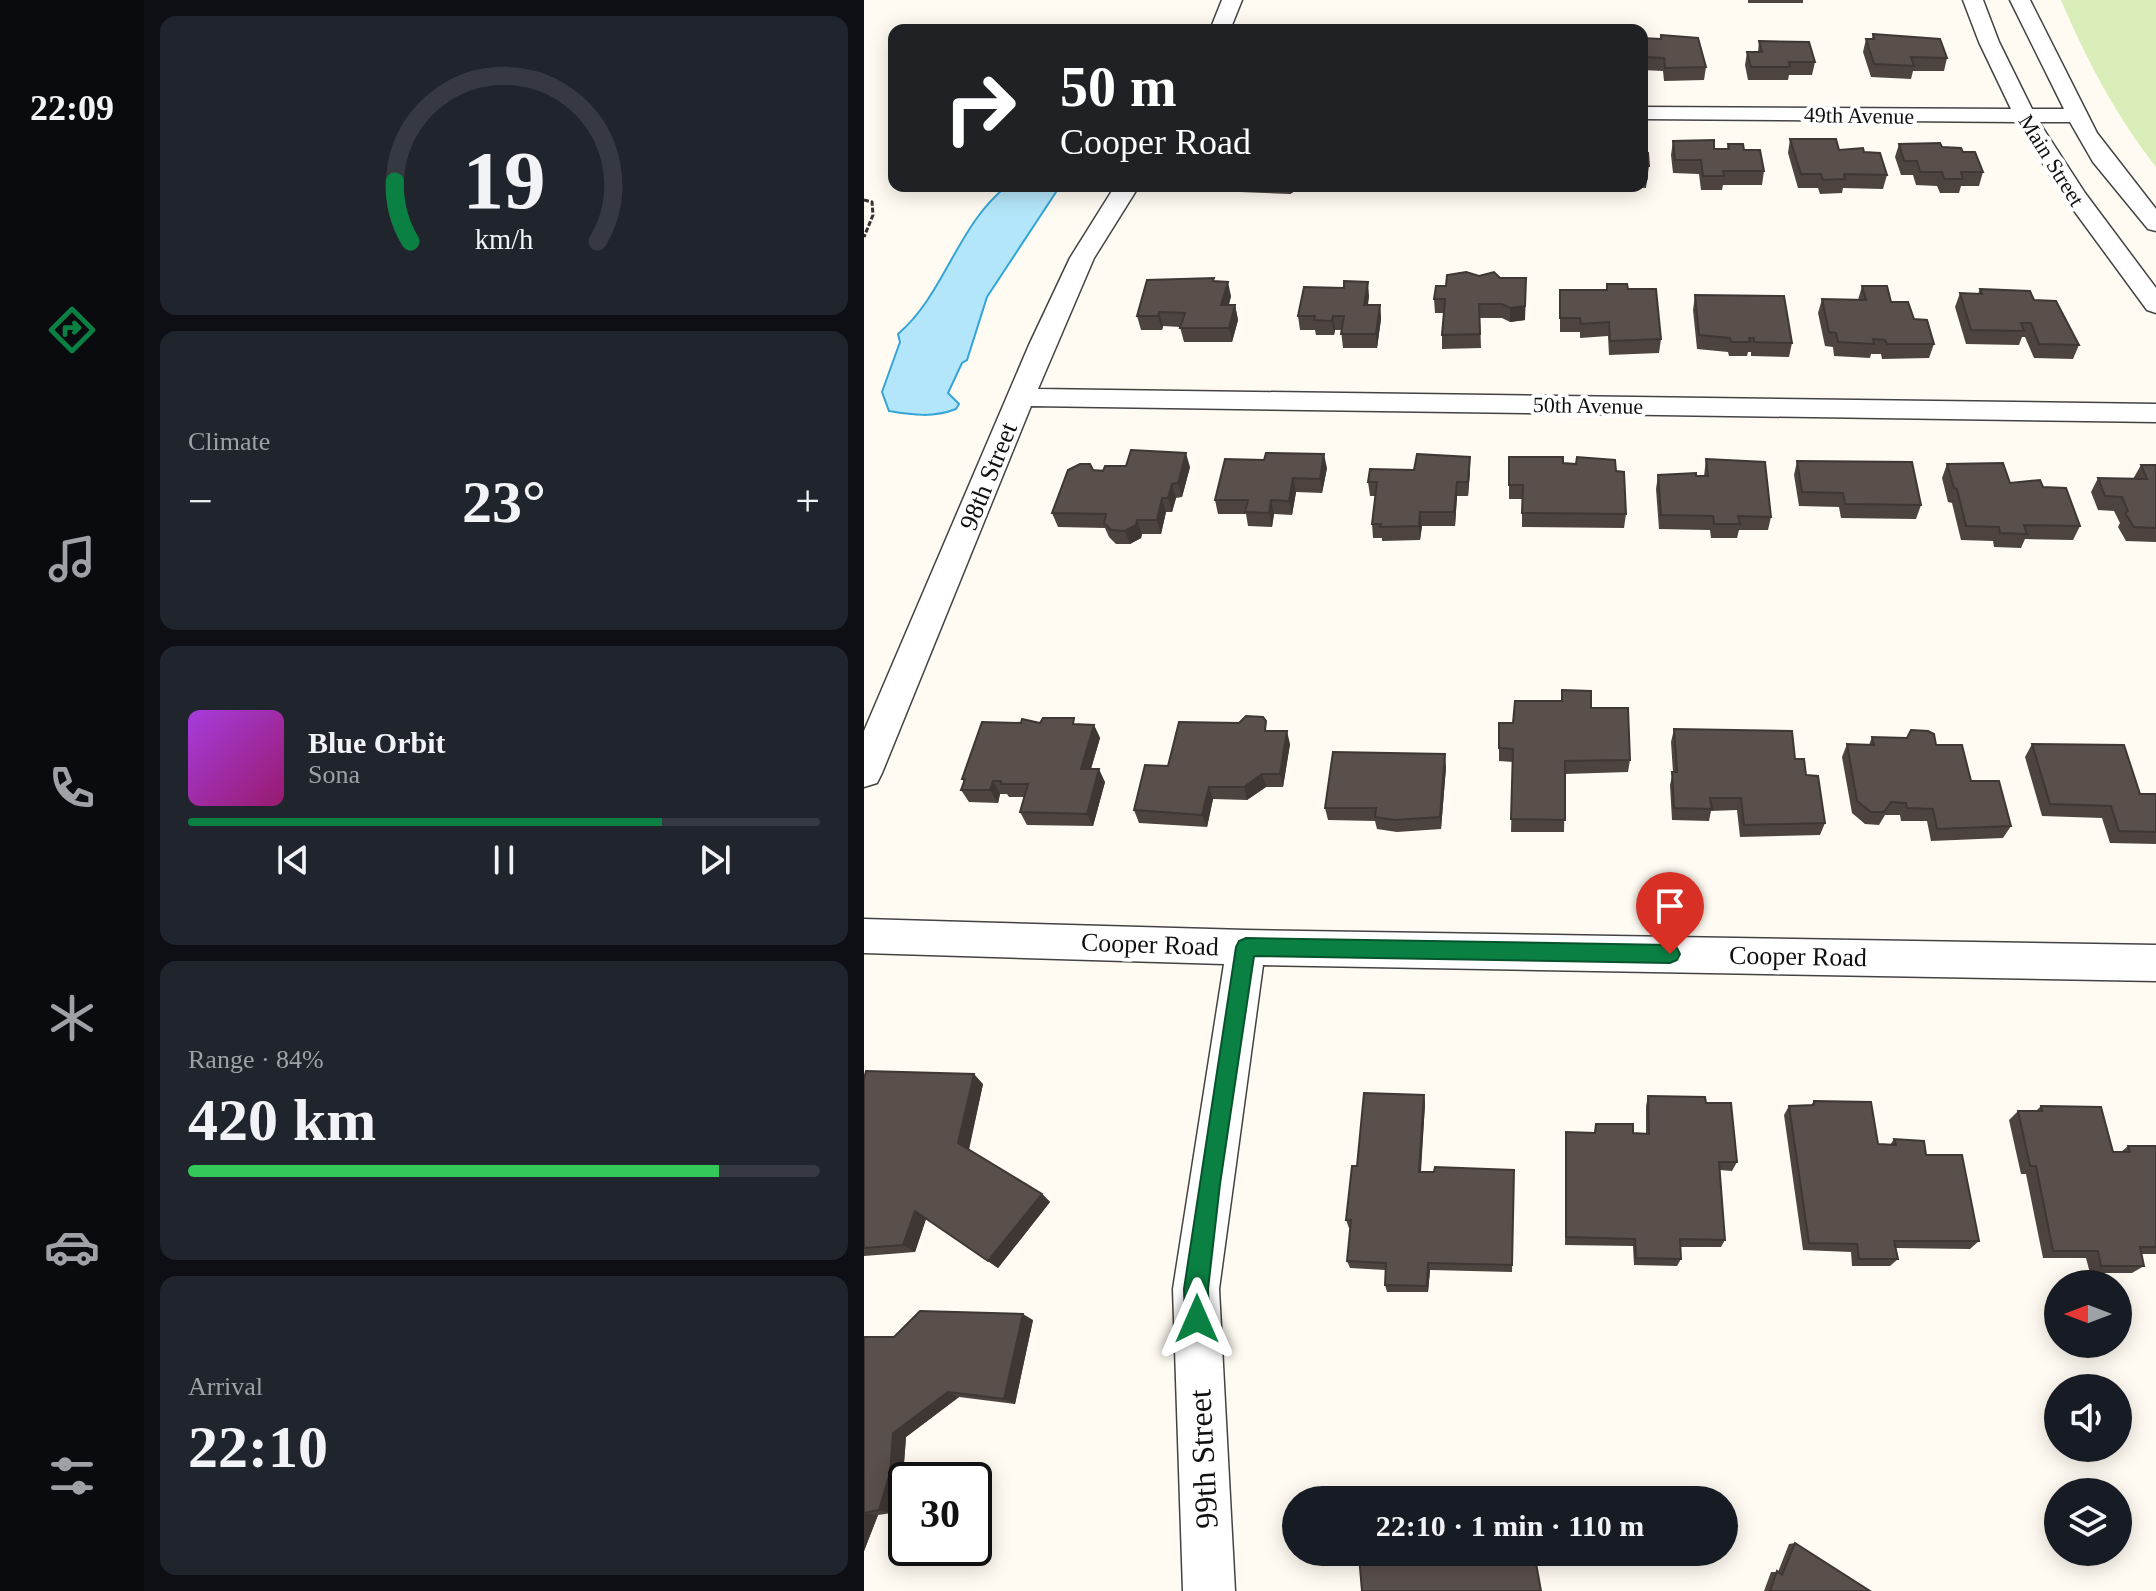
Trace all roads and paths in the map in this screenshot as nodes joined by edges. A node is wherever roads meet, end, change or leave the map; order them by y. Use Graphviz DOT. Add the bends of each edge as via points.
graph roads {
  1 [pos="1232,0"];
  2 [pos="1973,0"];
  3 [pos="2020,0"];
  4 [pos="1222,24"];
  5 [pos="1648,113"];
  6 [pos="2023,116"];
  7 [pos="2076,116"];
  8 [pos="1123,192"];
  9 [pos="864,200"];
  10 [pos="2156,224"];
  11 [pos="864,237"];
  12 [pos="2156,305"];
  13 [pos="1020,397"];
  14 [pos="2156,413"];
  15 [pos="864,773"];
  16 [pos="864,936"];
  17 [pos="1246,947"];
  18 [pos="2156,963"];
  19 [pos="1209,1591"];
  1 -- 4 [label="street"];
  2 -- 6 [label="street, Main Street"];
  3 -- 7 [label="street, Main Street"];
  5 -- 6 [label="street, 49th Avenue"];
  6 -- 7 [label="street, 49th Avenue"];
  6 -- 12 [label="street, Main Street" via="2086,213"];
  7 -- 10 [label="street, Main Street" via="2101,157"];
  8 -- 13 [label="street, 98th Street" via="1082,258"];
  9 -- 11 [label="path" via="872,202 873,215"];
  13 -- 14 [label="street, 50th Avenue"];
  13 -- 15 [label="street, 98th Street"];
  16 -- 17 [label="street, Cooper Road"];
  17 -- 18 [label="street, Cooper Road"];
  17 -- 19 [label="street, 99th Street" via="1196,1289"];
}
